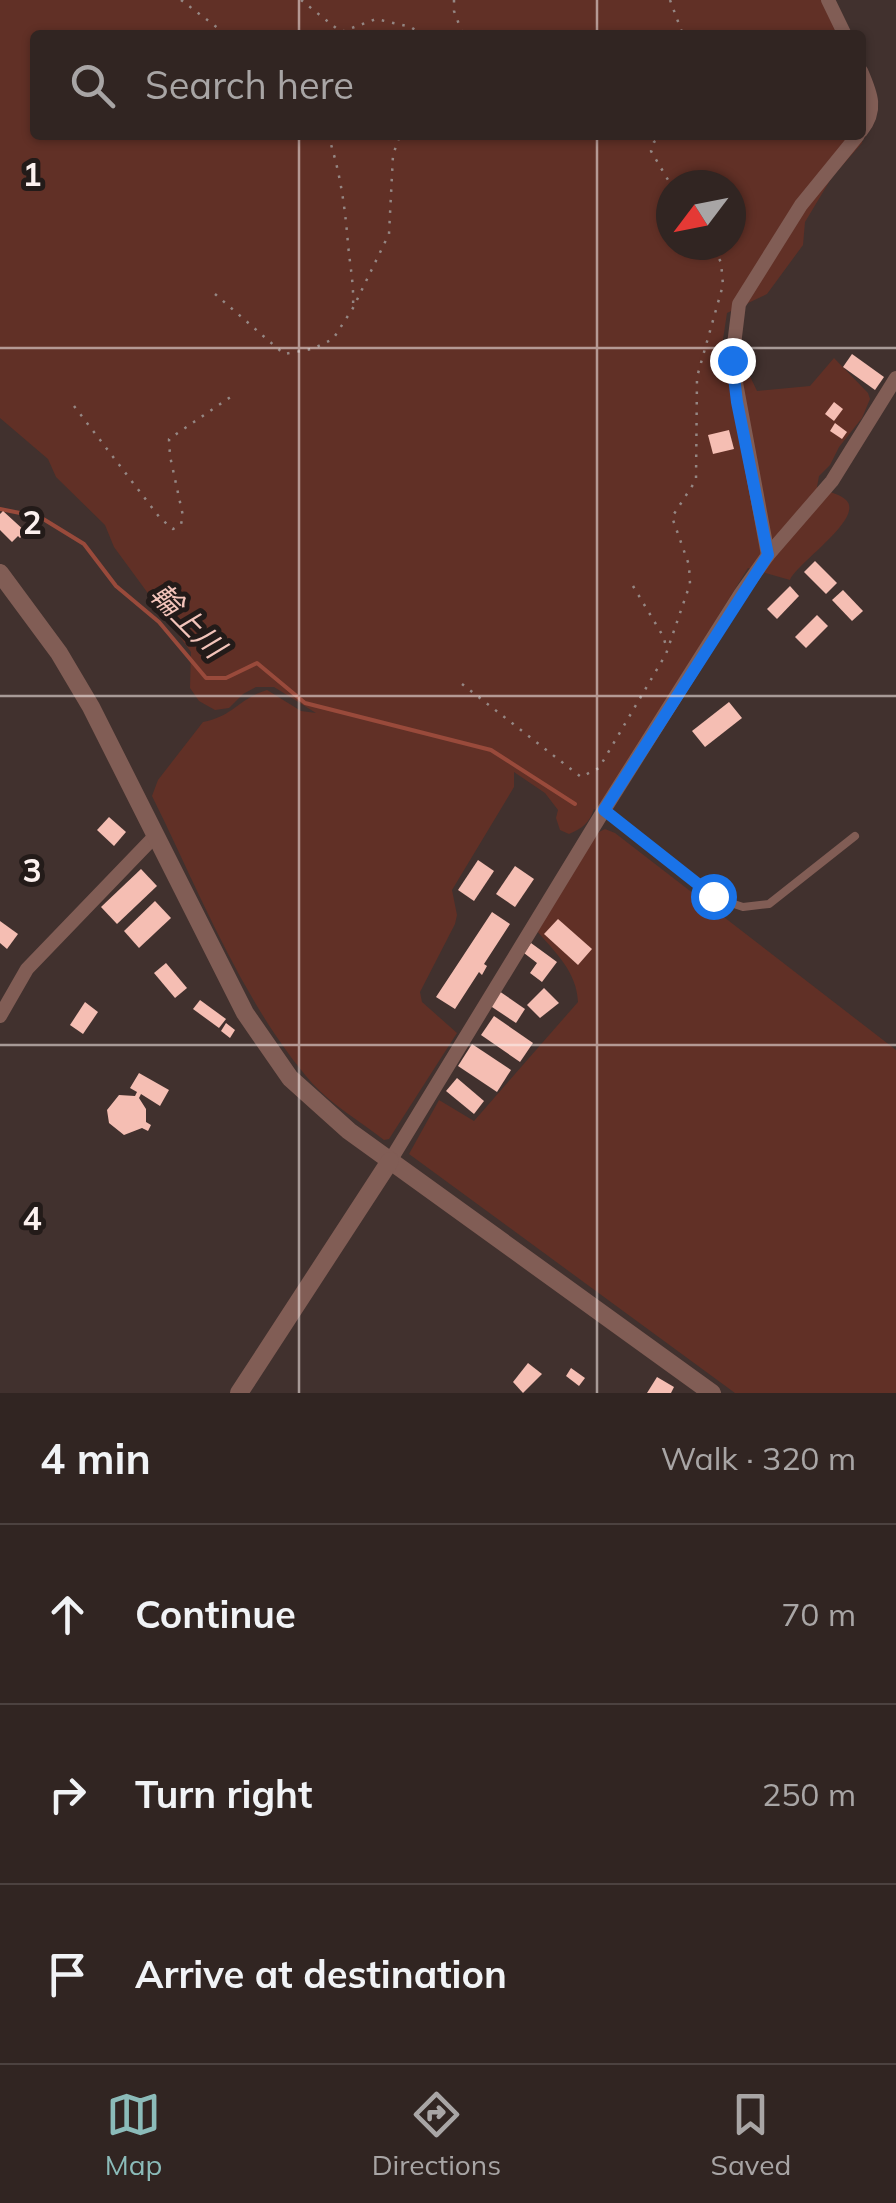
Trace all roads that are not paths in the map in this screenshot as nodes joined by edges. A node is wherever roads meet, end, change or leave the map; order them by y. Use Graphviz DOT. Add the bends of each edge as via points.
graph roads {
  1 [pos="828,0"];
  2 [pos="843,30"];
  3 [pos="866,86"];
  4 [pos="866,125"];
  5 [pos="853,140"];
  6 [pos="896,379"];
  7 [pos="768,555"];
  8 [pos="0,573"];
  9 [pos="604,810"];
  10 [pos="156,835"];
  11 [pos="856,836"];
  12 [pos="0,1016"];
  13 [pos="390,1161"];
  14 [pos="239,1393"];
  15 [pos="712,1393"];
  1 -- 2 [label="street"];
  3 -- 4 [label="street" via="873,107"];
  5 -- 7 [label="street" via="801,205 740,304 732,360"];
  6 -- 7 [label="street" via="832,481"];
  7 -- 9 [label="street"];
  8 -- 10 [label="street" via="67,666"];
  9 -- 11 [label="lane" via="713,896 743,907 769,904"];
  9 -- 13 [label="street"];
  10 -- 12 [label="street" via="27,969"];
  10 -- 13 [label="street" via="246,1013 290,1078"];
  13 -- 14 [label="street"];
  13 -- 15 [label="street"];
}
